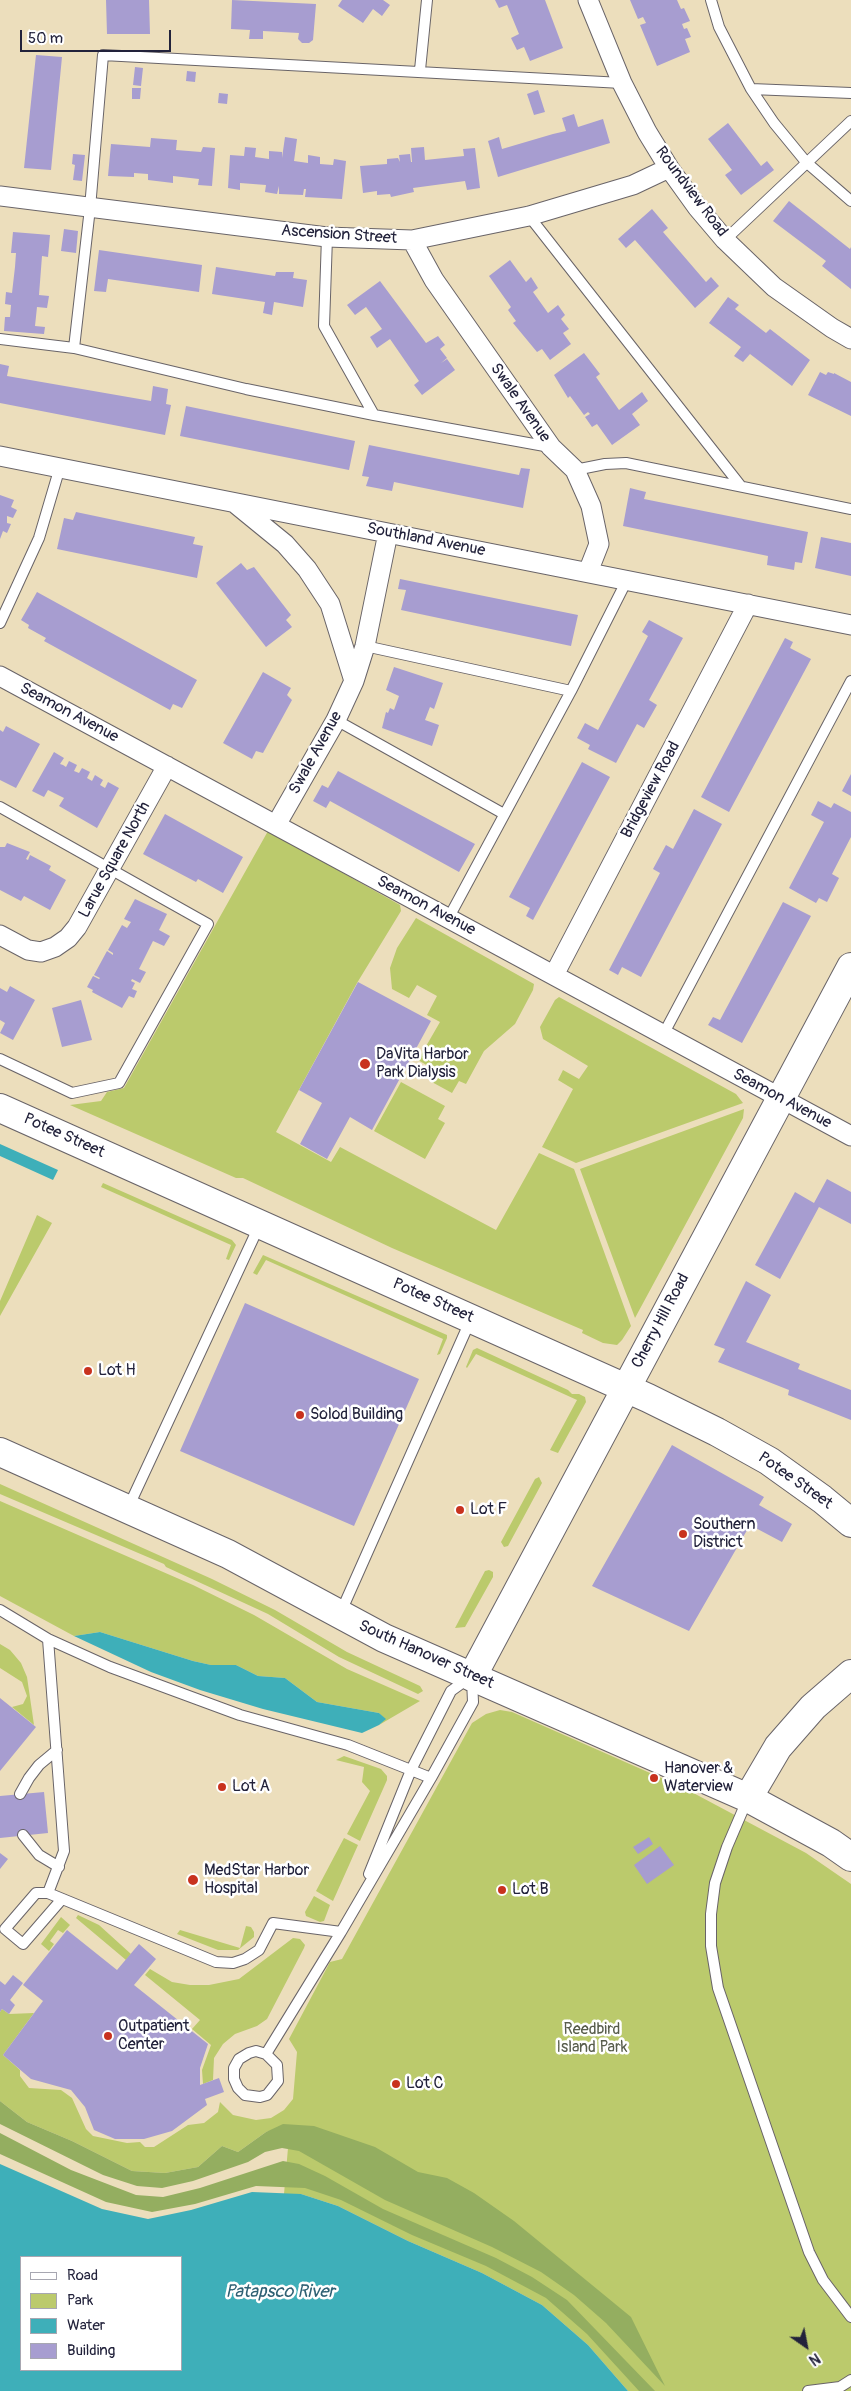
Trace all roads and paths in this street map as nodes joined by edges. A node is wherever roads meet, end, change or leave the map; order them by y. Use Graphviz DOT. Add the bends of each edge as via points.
graph roads {
  1 [pos="427,0"];
  2 [pos="588,0"];
  3 [pos="711,0"];
  4 [pos="420,70"];
  5 [pos="622,83"];
  6 [pos="751,88"];
  7 [pos="851,93"];
  8 [pos="851,121"];
  9 [pos="806,162"];
  10 [pos="669,168"];
  11 [pos="0,196"];
  12 [pos="851,201"];
  13 [pos="90,208"];
  14 [pos="529,216"];
  15 [pos="327,237"];
  16 [pos="412,240"];
  17 [pos="725,240"];
  18 [pos="0,339"];
  19 [pos="851,339"];
  20 [pos="74,348"];
  21 [pos="374,415"];
  22 [pos="551,447"];
  23 [pos="0,456"];
  24 [pos="60,467"];
  25 [pos="575,470"];
  26 [pos="740,485"];
  27 [pos="233,501"];
  28 [pos="851,509"];
  29 [pos="388,533"];
  30 [pos="588,572"];
  31 [pos="627,580"];
  32 [pos="748,604"];
  33 [pos="0,623"];
  34 [pos="851,625"];
  35 [pos="366,646"];
  36 [pos="0,676"];
  37 [pos="354,681"];
  38 [pos="851,681"];
  39 [pos="571,690"];
  40 [pos="336,720"];
  41 [pos="167,766"];
  42 [pos="0,807"];
  43 [pos="504,814"];
  44 [pos="276,825"];
  45 [pos="111,868"];
  46 [pos="448,918"];
  47 [pos="0,935"];
  48 [pos="851,967"];
  49 [pos="554,976"];
  50 [pos="664,1035"];
  51 [pos="0,1060"];
  52 [pos="781,1099"];
  53 [pos="0,1108"];
  54 [pos="851,1136"];
  55 [pos="260,1223"];
  56 [pos="472,1318"];
  57 [pos="626,1387"];
  58 [pos="0,1452"];
  59 [pos="127,1508"];
  60 [pos="851,1523"];
  61 [pos="0,1610"];
  62 [pos="340,1616"];
  63 [pos="48,1639"];
  64 [pos="851,1674"];
  65 [pos="472,1676"];
  66 [pos="57,1750"];
  67 [pos="412,1770"];
  68 [pos="432,1778"];
  69 [pos="20,1794"];
  70 [pos="748,1798"];
  71 [pos="24,1835"];
  72 [pos="851,1857"];
  73 [pos="58,1867"];
  74 [pos="48,1893"];
  75 [pos="62,1899"];
  76 [pos="355,1910"];
  77 [pos="341,1932"];
  78 [pos="266,2054"];
  79 [pos="851,2317"];
  80 [pos="851,2380"];
  81 [pos="840,2389"];
  82 [pos="808,2391"];
  1 -- 4 [label="lane"];
  2 -- 5 [label="street, Roundview Road"];
  3 -- 6 [label="lane" via="720,27"];
  4 -- 5 [label="lane"];
  4 -- 13 [label="lane" via="103,55"];
  5 -- 10 [label="street, Roundview Road"];
  6 -- 7 [label="lane"];
  6 -- 9 [label="lane"];
  8 -- 9 [label="lane"];
  9 -- 12 [label="lane"];
  9 -- 17 [label="lane"];
  10 -- 14 [label="street, Ascension Street" via="633,185"];
  10 -- 17 [label="street, Roundview Road"];
  11 -- 13 [label="street, Ascension Street"];
  13 -- 15 [label="street, Ascension Street"];
  13 -- 20 [label="lane"];
  14 -- 16 [label="street, Ascension Street"];
  14 -- 26 [label="lane"];
  15 -- 16 [label="street, Ascension Street"];
  15 -- 21 [label="lane" via="324,326"];
  16 -- 22 [label="street, Swale Avenue" via="434,280"];
  17 -- 19 [label="street, Roundview Road" via="774,287"];
  18 -- 20 [label="lane"];
  20 -- 21 [label="lane" via="246,389"];
  21 -- 22 [label="lane"];
  22 -- 25 [label="street, Swale Avenue"];
  23 -- 24 [label="street, Southland Avenue"];
  24 -- 27 [label="street, Southland Avenue"];
  24 -- 33 [label="lane" via="39,538"];
  25 -- 26 [label="lane" via="626,463"];
  25 -- 30 [label="street, Swale Avenue" via="591,506 599,544"];
  26 -- 28 [label="lane"];
  27 -- 29 [label="street, Southland Avenue"];
  27 -- 37 [label="street" via="285,544 330,604"];
  29 -- 30 [label="street, Southland Avenue"];
  29 -- 35 [label="street, Swale Avenue"];
  30 -- 31 [label="street, Southland Avenue"];
  31 -- 32 [label="street, Southland Avenue"];
  31 -- 39 [label="lane"];
  32 -- 34 [label="street, Southland Avenue"];
  32 -- 49 [label="street, Bridgeview Road"];
  35 -- 37 [label="street, Swale Avenue"];
  35 -- 39 [label="lane"];
  36 -- 41 [label="street, Seamon Avenue"];
  37 -- 40 [label="street, Swale Avenue"];
  38 -- 50 [label="lane"];
  39 -- 43 [label="lane"];
  40 -- 43 [label="lane"];
  40 -- 44 [label="street, Swale Avenue"];
  41 -- 44 [label="street, Seamon Avenue"];
  41 -- 45 [label="street, Larue Square North"];
  42 -- 45 [label="lane"];
  43 -- 46 [label="lane"];
  44 -- 46 [label="street, Seamon Avenue"];
  45 -- 47 [label="street, Larue Square North" via="77,927 55,946 42,952 28,950"];
  45 -- 51 [label="lane" via="208,924 119,1083 72,1093"];
  46 -- 49 [label="street, Seamon Avenue"];
  48 -- 52 [label="main road, Cherry Hill Road"];
  49 -- 50 [label="street, Seamon Avenue"];
  50 -- 52 [label="street, Seamon Avenue"];
  52 -- 54 [label="street, Seamon Avenue"];
  52 -- 57 [label="main road, Cherry Hill Road"];
  53 -- 55 [label="main road, Potee Street"];
  55 -- 56 [label="main road, Potee Street"];
  55 -- 59 [label="lane"];
  56 -- 57 [label="main road, Potee Street"];
  56 -- 62 [label="lane"];
  57 -- 60 [label="main road, Potee Street" via="769,1461"];
  57 -- 65 [label="main road, Cherry Hill Road"];
  58 -- 59 [label="main road, South Hanover Street"];
  59 -- 62 [label="main road, South Hanover Street" via="228,1554"];
  61 -- 63 [label="lane"];
  62 -- 65 [label="main road, South Hanover Street"];
  63 -- 66 [label="lane"];
  63 -- 67 [label="lane" via="173,1691 240,1715 348,1744"];
  64 -- 70 [label="main road" via="813,1707 778,1746"];
  65 -- 67 [label="lane" via="451,1691"];
  65 -- 68 [label="lane" via="473,1702"];
  65 -- 70 [label="main road, South Hanover Street"];
  66 -- 69 [label="lane" via="28,1778"];
  66 -- 73 [label="lane" via="64,1851"];
  67 -- 68 [label="lane"];
  67 -- 76 [label="lane"];
  68 -- 76 [label="lane"];
  70 -- 72 [label="main road, South Hanover Street"];
  70 -- 79 [label="lane" via="715,1883 711,1946 718,1988 808,2252"];
  71 -- 73 [label="lane" via="38,1855"];
  73 -- 74 [label="lane"];
  74 -- 75 [label="lane"];
  74 -- 75 [label="lane" via="36,1893 5,1929 23,1944"];
  75 -- 77 [label="lane" via="216,1962 233,1963 246,1959 259,1950 273,1923"];
  76 -- 77 [label="lane"];
  77 -- 78 [label="lane"];
  78 -- 78 [label="lane" via="249,2053 234,2068 234,2079 245,2095 260,2097 274,2089 278,2081 277,2066"];
  80 -- 81 [label="lane"];
  81 -- 82 [label="lane"];
}
